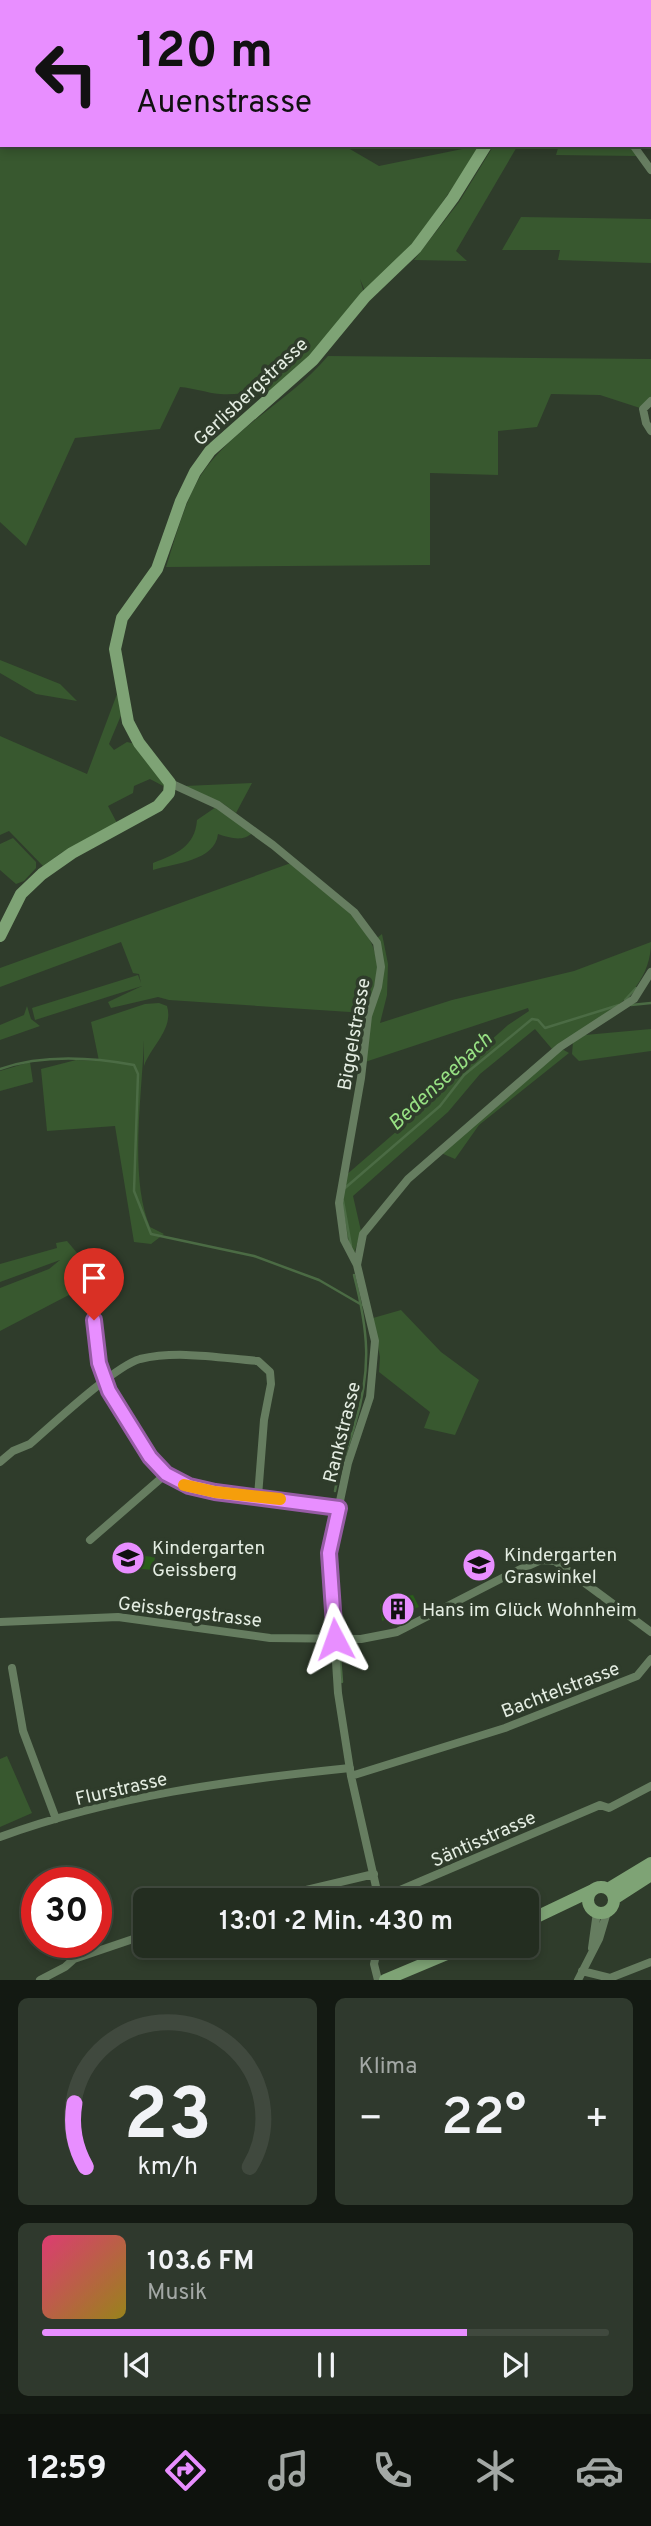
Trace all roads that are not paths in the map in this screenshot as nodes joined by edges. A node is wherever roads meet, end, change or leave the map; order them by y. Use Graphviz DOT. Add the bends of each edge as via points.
graph roads {
  1 [pos="485,147"];
  2 [pos="634,147"];
  3 [pos="651,170"];
  4 [pos="651,401"];
  5 [pos="651,431"];
  6 [pos="170,783"];
  7 [pos="0,936"];
  8 [pos="651,972"];
  9 [pos="357,1265"];
  10 [pos="94,1320"];
  11 [pos="106,1380"];
  12 [pos="0,1462"];
  13 [pos="166,1474"];
  14 [pos="258,1496"];
  15 [pos="339,1508"];
  16 [pos="90,1540"];
  17 [pos="0,1622"];
  18 [pos="651,1632"];
  19 [pos="335,1639"];
  20 [pos="651,1660"];
  21 [pos="12,1668"];
  22 [pos="351,1772"];
  23 [pos="651,1786"];
  24 [pos="56,1819"];
  25 [pos="0,1838"];
  26 [pos="651,1863"];
  27 [pos="374,1874"];
  28 [pos="651,1875"];
  29 [pos="315,1888"];
  30 [pos="377,1888"];
  31 [pos="407,1888"];
  32 [pos="593,1890"];
  33 [pos="611,1894"];
  34 [pos="598,1911"];
  35 [pos="539,1916"];
  36 [pos="539,1918"];
  37 [pos="133,1939"];
  38 [pos="375,1958"];
  39 [pos="437,1958"];
  40 [pos="651,1962"];
  41 [pos="582,1971"];
  42 [pos="40,1980"];
  43 [pos="378,1980"];
  44 [pos="385,1980"];
  45 [pos="578,1980"];
  1 -- 6 [label="street, Gerlisbergstrasse" via="416,248 365,297 313,360 210,451 181,500 158,569 122,618 115,649 128,722"];
  2 -- 3 [label="street"];
  4 -- 5 [label="street" via="643,408"];
  6 -- 7 [label="street" via="169,793 158,806 42,874 21,894"];
  6 -- 9 [label="street, Biggelstrasse" via="218,805 274,845 354,912 377,943 381,967 368,1016 339,1203 344,1240"];
  8 -- 9 [label="street, Rankstrasse" via="634,999 561,1047 408,1180 363,1234"];
  9 -- 15 [label="street, Rankstrasse" via="375,1341 370,1397"];
  10 -- 11 [label="street" via="99,1363"];
  11 -- 12 [label="street" via="30,1444"];
  11 -- 13 [label="street" via="149,1455"];
  11 -- 14 [label="street" via="138,1360 170,1355 258,1361 270,1372 271,1384"];
  13 -- 14 [label="street" via="189,1486"];
  13 -- 16 [label="street"];
  14 -- 15 [label="street"];
  15 -- 19 [label="street, Rankstrasse" via="329,1553"];
  17 -- 19 [label="street, Geissbergstrasse" via="118,1617 270,1638"];
  18 -- 19 [label="street, Geissbergstrasse" via="555,1561 546,1560 397,1632"];
  19 -- 22 [label="street, Rankstrasse"];
  20 -- 22 [label="street, Bachtelstrasse" via="637,1676 505,1728"];
  21 -- 24 [label="street, Flurstrasse" via="23,1731"];
  22 -- 24 [label="street, Flurstrasse" via="166,1792"];
  22 -- 27 [label="street, Rankstrasse"];
  23 -- 31 [label="street, Säntisstrasse" via="609,1808 600,1805"];
  24 -- 25 [label="street"];
  26 -- 33 [label="street"];
  27 -- 29 [label="street"];
  27 -- 30 [label="street, Rankstrasse"];
  28 -- 33 [label="street"];
  32 -- 33 [label="street" via="602,1887"];
  32 -- 34 [label="street" via="588,1898"];
  32 -- 35 [label="street"];
  33 -- 34 [label="street" via="612,1906"];
  34 -- 36 [label="street" via="577,1906"];
  34 -- 41 [label="street" via="592,1948"];
  37 -- 42 [label="street" via="68,1962"];
  38 -- 43 [label="street"];
  39 -- 44 [label="street"];
  40 -- 41 [label="street" via="610,1978"];
  41 -- 45 [label="street"];
}
